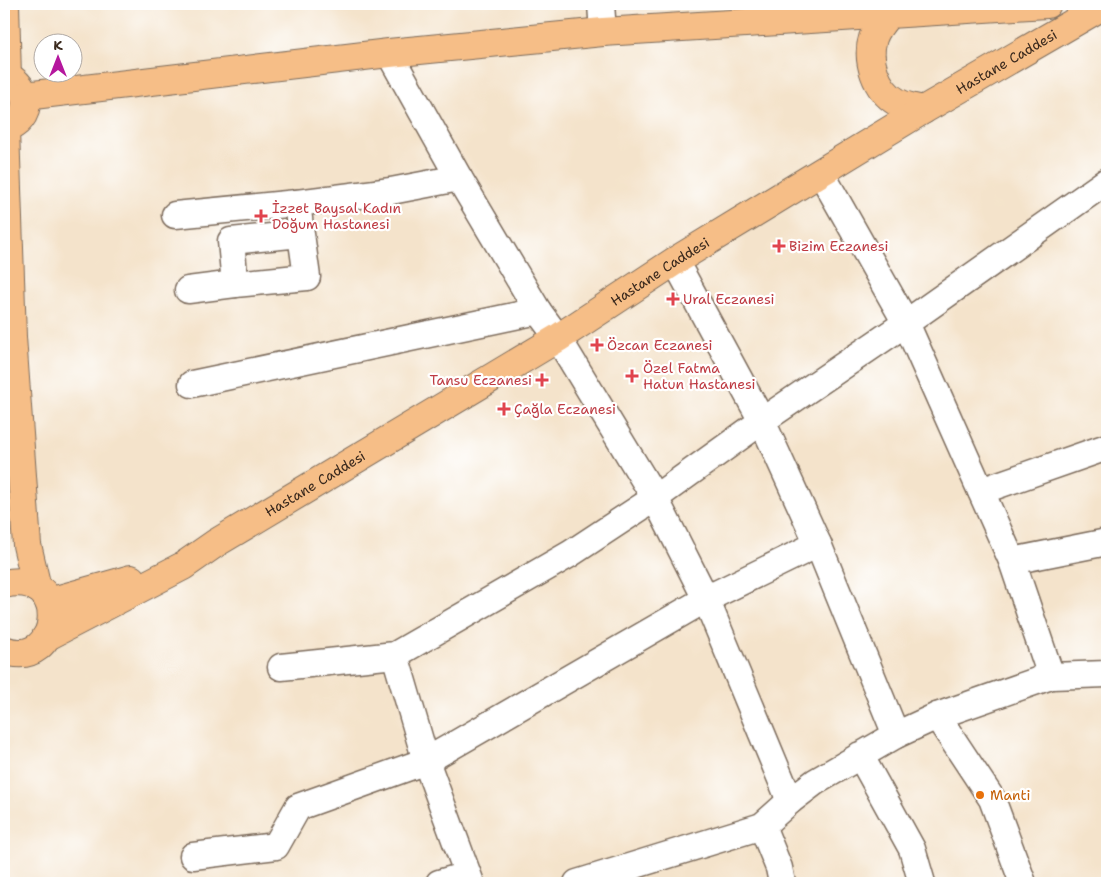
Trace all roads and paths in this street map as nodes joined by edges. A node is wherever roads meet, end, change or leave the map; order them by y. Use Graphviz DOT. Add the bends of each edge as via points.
graph roads {
  1 [pos="6,4"];
  2 [pos="601,4"];
  3 [pos="1047,4"];
  4 [pos="1056,4"];
  5 [pos="1106,4"];
  6 [pos="931,7"];
  7 [pos="888,15"];
  8 [pos="603,32"];
  9 [pos="1040,42"];
  10 [pos="389,53"];
  11 [pos="5,76"];
  12 [pos="25,96"];
  13 [pos="923,110"];
  14 [pos="4,129"];
  15 [pos="821,173"];
  16 [pos="459,178"];
  17 [pos="1107,181"];
  18 [pos="297,203"];
  19 [pos="175,215"];
  20 [pos="301,234"];
  21 [pos="675,261"];
  22 [pos="235,284"];
  23 [pos="188,290"];
  24 [pos="538,311"];
  25 [pos="906,323"];
  26 [pos="558,338"];
  27 [pos="192,384"];
  28 [pos="762,421"];
  29 [pos="1107,447"];
  30 [pos="981,491"];
  31 [pos="655,498"];
  32 [pos="1107,542"];
  33 [pos="216,544"];
  34 [pos="818,544"];
  35 [pos="1012,560"];
  36 [pos="4,584"];
  37 [pos="43,595"];
  38 [pos="706,599"];
  39 [pos="20,651"];
  40 [pos="395,655"];
  41 [pos="281,667"];
  42 [pos="1107,674"];
  43 [pos="1051,676"];
  44 [pos="937,716"];
  45 [pos="896,735"];
  46 [pos="860,755"];
  47 [pos="426,761"];
  48 [pos="790,801"];
  49 [pos="762,826"];
  50 [pos="193,856"];
  51 [pos="469,879"];
  52 [pos="439,883"];
  53 [pos="577,883"];
  54 [pos="782,883"];
  55 [pos="922,883"];
  56 [pos="1023,883"];
  1 -- 11 [label="main road"];
  2 -- 8 [label="street"];
  3 -- 6 [label="main road"];
  4 -- 9 [label="main road" via="1055,21"];
  5 -- 9 [label="main road, Hastane Caddesi"];
  6 -- 7 [label="main road"];
  7 -- 8 [label="main road"];
  7 -- 13 [label="main road" via="879,25 870,49 877,80 895,101"];
  8 -- 10 [label="main road"];
  9 -- 13 [label="main road, Hastane Caddesi"];
  10 -- 12 [label="main road"];
  10 -- 16 [label="street"];
  11 -- 12 [label="main road" via="20,85"];
  12 -- 14 [label="main road" via="20,120"];
  13 -- 15 [label="main road, Hastane Caddesi"];
  14 -- 37 [label="main road" via="12,337 27,545"];
  15 -- 21 [label="main road, Hastane Caddesi"];
  15 -- 25 [label="street"];
  16 -- 18 [label="street"];
  16 -- 24 [label="street"];
  17 -- 25 [label="street"];
  18 -- 19 [label="street"];
  18 -- 20 [label="street"];
  20 -- 22 [label="street" via="231,241"];
  20 -- 22 [label="street" via="307,277"];
  21 -- 26 [label="main road, Hastane Caddesi"];
  21 -- 28 [label="street"];
  22 -- 23 [label="street"];
  24 -- 26 [label="street"];
  24 -- 27 [label="street"];
  25 -- 28 [label="street"];
  25 -- 30 [label="street"];
  26 -- 31 [label="street"];
  26 -- 33 [label="main road, Hastane Caddesi"];
  28 -- 31 [label="street"];
  28 -- 34 [label="street"];
  29 -- 30 [label="street"];
  30 -- 35 [label="street"];
  31 -- 38 [label="street"];
  31 -- 40 [label="street" via="570,554"];
  32 -- 35 [label="street"];
  33 -- 37 [label="main road, Hastane Caddesi" via="128,581"];
  33 -- 39 [label="main road, Hastane Caddesi" via="183,566"];
  34 -- 38 [label="street"];
  34 -- 45 [label="street"];
  35 -- 43 [label="street"];
  36 -- 37 [label="main road" via="24,583"];
  37 -- 39 [label="main road" via="52,612 52,622"];
  38 -- 47 [label="street"];
  38 -- 48 [label="street"];
  40 -- 41 [label="street"];
  40 -- 47 [label="street"];
  42 -- 43 [label="street"];
  43 -- 44 [label="street"];
  44 -- 45 [label="street"];
  44 -- 56 [label="street" via="992,799"];
  45 -- 46 [label="street"];
  46 -- 48 [label="street"];
  46 -- 55 [label="street" via="912,849"];
  47 -- 50 [label="street" via="298,807 276,846"];
  47 -- 51 [label="street"];
  48 -- 49 [label="street"];
  49 -- 53 [label="street"];
  49 -- 54 [label="street"];
  51 -- 52 [label="street"];
}
